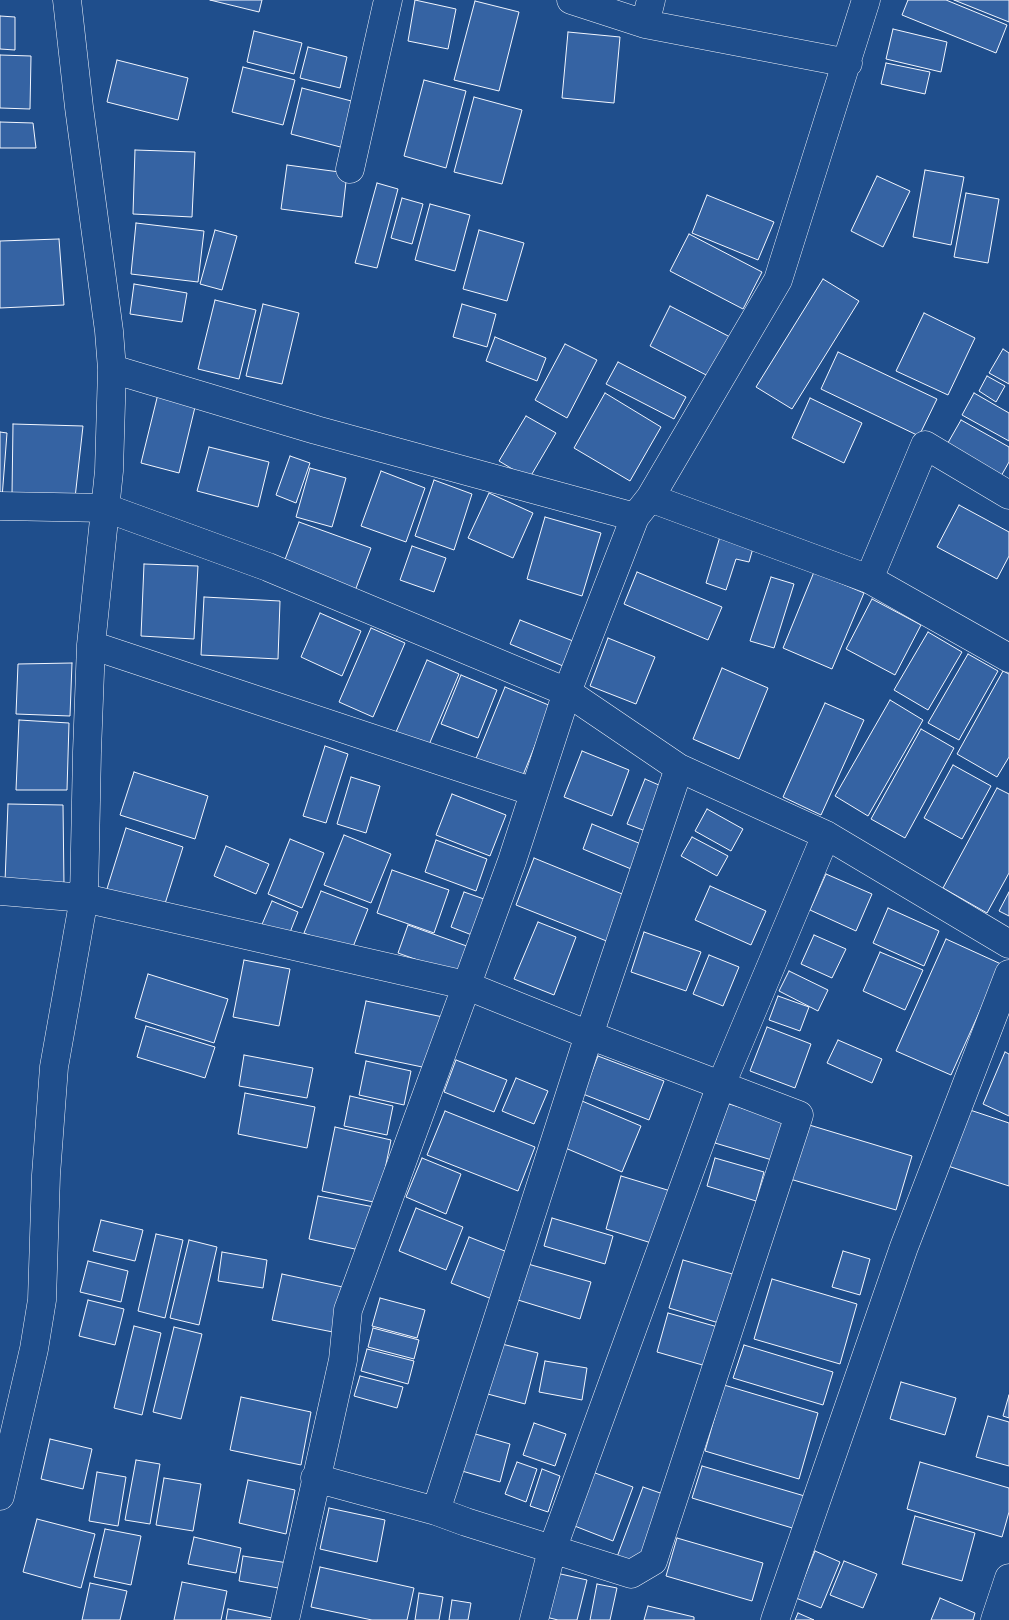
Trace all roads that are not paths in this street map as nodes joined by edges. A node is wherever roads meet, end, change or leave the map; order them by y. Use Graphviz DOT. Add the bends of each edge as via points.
graph roads {
  1 [pos="68,0"];
  2 [pos="388,0"];
  3 [pos="571,0"];
  4 [pos="866,0"];
  5 [pos="648,12"];
  6 [pos="848,63"];
  7 [pos="350,169"];
  8 [pos="112,369"];
  9 [pos="1009,495"];
  10 [pos="0,506"];
  11 [pos="106,508"];
  12 [pos="642,508"];
  13 [pos="869,579"];
  14 [pos="91,645"];
  15 [pos="1009,658"];
  16 [pos="567,692"];
  17 [pos="679,768"];
  18 [pos="534,792"];
  19 [pos="826,835"];
  20 [pos="0,891"];
  21 [pos="84,898"];
  22 [pos="1009,944"];
  23 [pos="1009,974"];
  24 [pos="465,985"];
  25 [pos="589,1035"];
  26 [pos="721,1085"];
  27 [pos="315,1478"];
  28 [pos="0,1496"];
  29 [pos="436,1511"];
  30 [pos="552,1550"];
  31 [pos="1009,1578"];
  32 [pos="285,1620"];
  33 [pos="534,1620"];
  34 [pos="775,1620"];
  35 [pos="995,1620"];
  1 -- 8 [label="street"];
  2 -- 7 [label="street"];
  3 -- 5 [label="street"];
  4 -- 6 [label="street"];
  5 -- 6 [label="street"];
  6 -- 12 [label="street" via="778,280"];
  8 -- 11 [label="street"];
  8 -- 12 [label="street" via="316,430"];
  9 -- 13 [label="street" via="925,445"];
  10 -- 11 [label="street"];
  11 -- 14 [label="street"];
  11 -- 16 [label="street" via="268,567"];
  12 -- 13 [label="street"];
  12 -- 16 [label="street"];
  13 -- 15 [label="street"];
  14 -- 18 [label="street"];
  14 -- 21 [label="street"];
  16 -- 17 [label="street"];
  16 -- 18 [label="street"];
  17 -- 19 [label="street"];
  17 -- 25 [label="street"];
  18 -- 24 [label="street"];
  19 -- 22 [label="street"];
  19 -- 26 [label="street"];
  20 -- 21 [label="street"];
  21 -- 24 [label="street"];
  21 -- 28 [label="street" via="54,1067 42,1300"];
  23 -- 34 [label="street" via="904,1247"];
  24 -- 25 [label="street"];
  24 -- 27 [label="street" via="348,1310 343,1360"];
  25 -- 26 [label="street"];
  25 -- 29 [label="street"];
  26 -- 30 [label="street"];
  26 -- 30 [label="street" via="799,1115 653,1561 631,1574"];
  27 -- 29 [label="street"];
  27 -- 32 [label="street"];
  29 -- 30 [label="street"];
  30 -- 33 [label="street"];
  31 -- 35 [label="street"];
}
